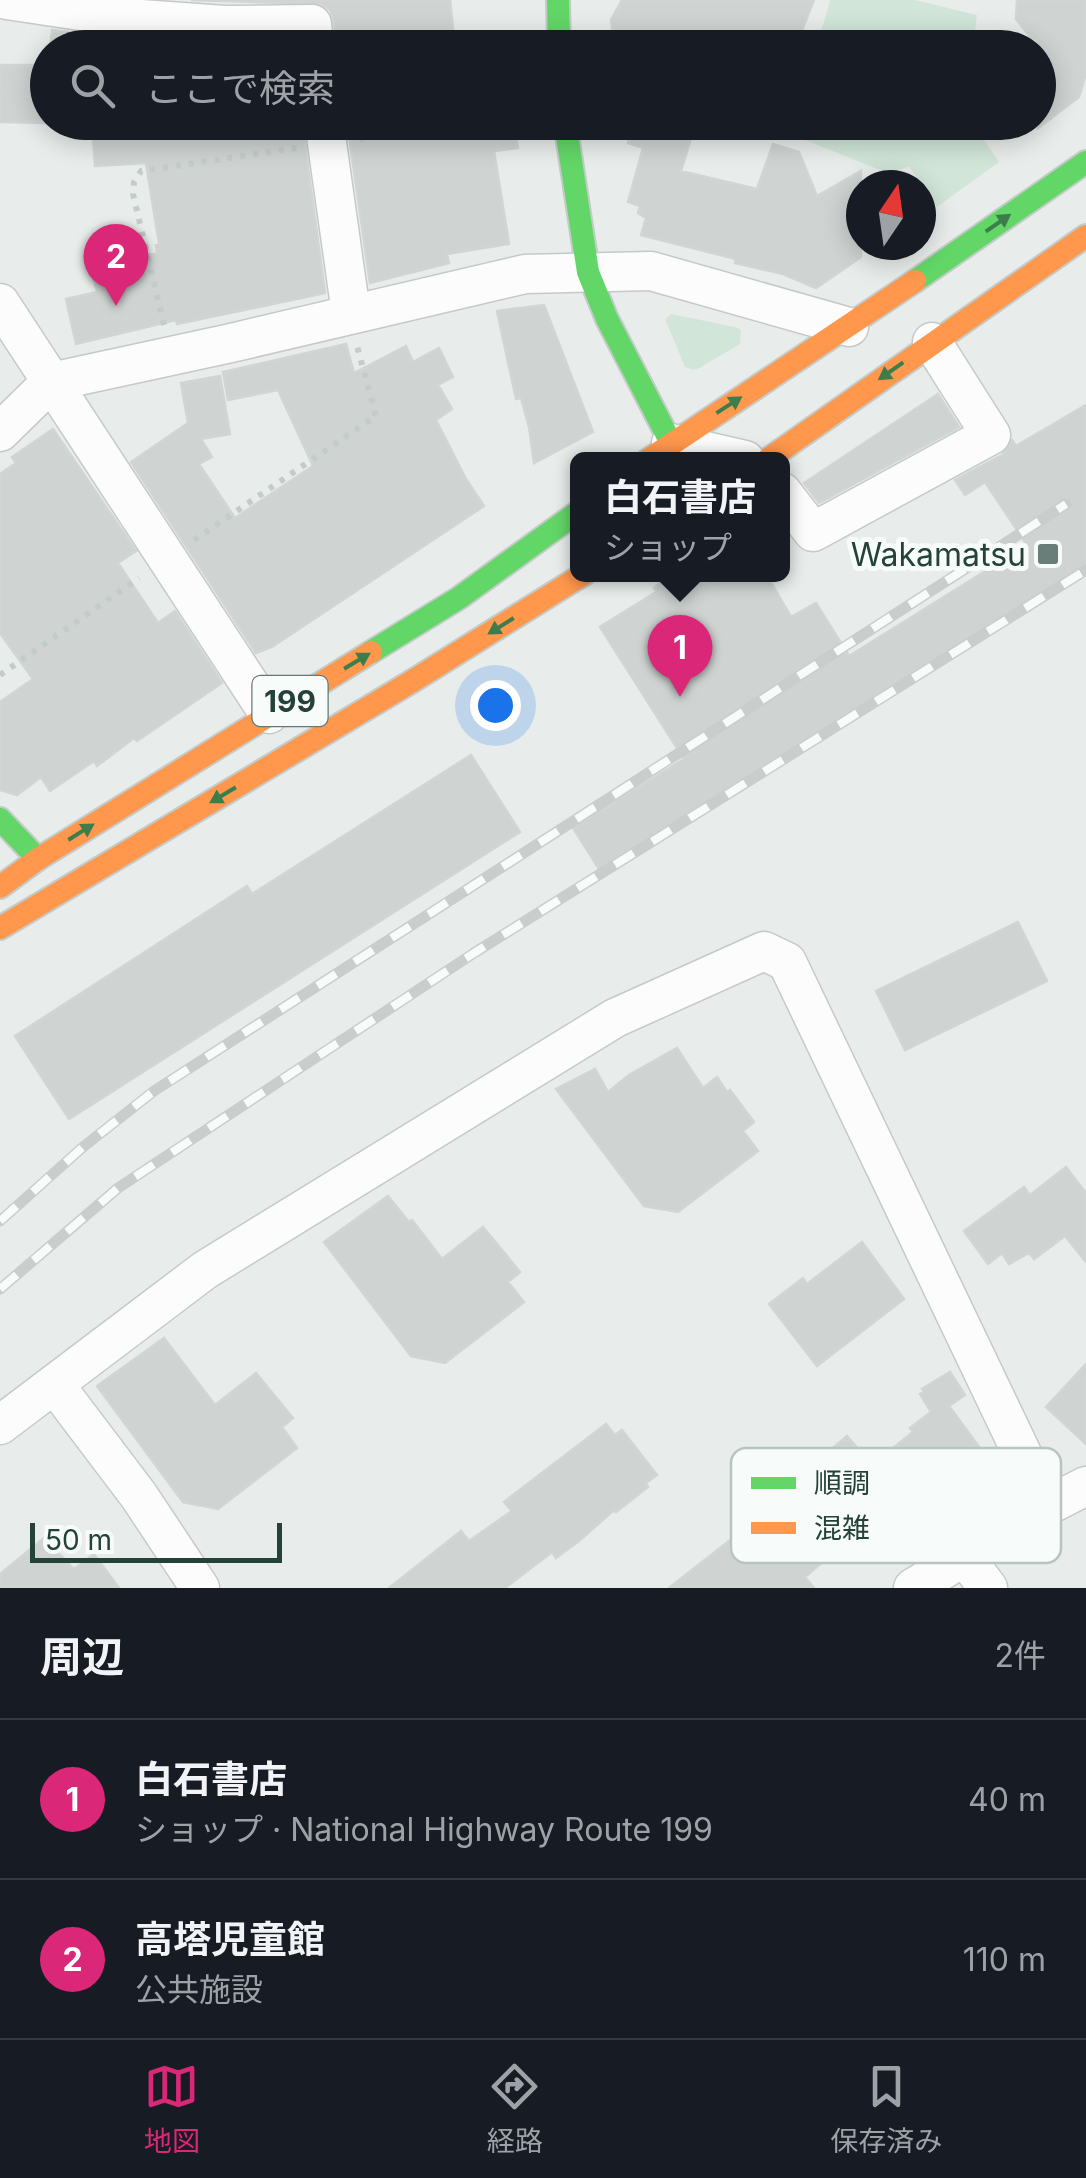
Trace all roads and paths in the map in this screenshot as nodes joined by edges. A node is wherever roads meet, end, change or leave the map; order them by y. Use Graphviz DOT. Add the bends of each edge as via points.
graph roads {
  1 [pos="7,0"];
  2 [pos="558,0"];
  3 [pos="304,24"];
  4 [pos="559,30"];
  5 [pos="291,140"];
  6 [pos="326,140"];
  7 [pos="567,140"];
  8 [pos="1086,162"];
  9 [pos="1082,240"];
  10 [pos="588,272"];
  11 [pos="0,303"];
  12 [pos="849,326"];
  13 [pos="353,327"];
  14 [pos="166,330"];
  15 [pos="932,342"];
  16 [pos="51,382"];
  17 [pos="0,432"];
  18 [pos="660,451"];
  19 [pos="777,452"];
  20 [pos="790,502"];
  21 [pos="570,518"];
  22 [pos="167,558"];
  23 [pos="571,582"];
  24 [pos="0,675"];
  25 [pos="269,714"];
  26 [pos="0,819"];
  27 [pos="38,859"];
  28 [pos="0,887"];
  29 [pos="0,928"];
  30 [pos="55,1385"];
  31 [pos="0,1425"];
  32 [pos="1019,1448"];
  33 [pos="1086,1486"];
  34 [pos="1061,1499"];
  35 [pos="953,1563"];
  36 [pos="969,1563"];
  37 [pos="200,1588"];
  38 [pos="912,1588"];
  39 [pos="988,1588"];
  1 -- 3 [label="street" via="127,18"];
  2 -- 4 [label="main road"];
  5 -- 14 [label="path" via="142,171 134,182"];
  6 -- 13 [label="street"];
  7 -- 10 [label="main road"];
  12 -- 8 [label="main road, one-way"];
  9 -- 15 [label="main road"];
  10 -- 12 [label="street" via="651,271"];
  10 -- 13 [label="street" via="525,274"];
  10 -- 18 [label="main road"];
  11 -- 16 [label="street"];
  18 -- 12 [label="main road, one-way"];
  13 -- 16 [label="street" via="231,343"];
  13 -- 22 [label="path" via="376,416"];
  15 -- 19 [label="main road, one-way"];
  15 -- 20 [label="street" via="991,435 813,532"];
  16 -- 17 [label="street"];
  16 -- 22 [label="street"];
  25 -- 21 [label="main road, 199, one-way" via="459,598"];
  22 -- 24 [label="path"];
  22 -- 25 [label="street"];
  23 -- 29 [label="main road, 199, one-way"];
  27 -- 25 [label="main road, 199, one-way"];
  26 -- 27 [label="main road"];
  27 -- 28 [label="main road, 199"];
  30 -- 31 [label="street"];
  30 -- 32 [label="street" via="205,1270 615,1018 764,950 786,962"];
  30 -- 37 [label="street"];
  33 -- 34 [label="street"];
  35 -- 38 [label="street"];
  36 -- 39 [label="street"];
}
